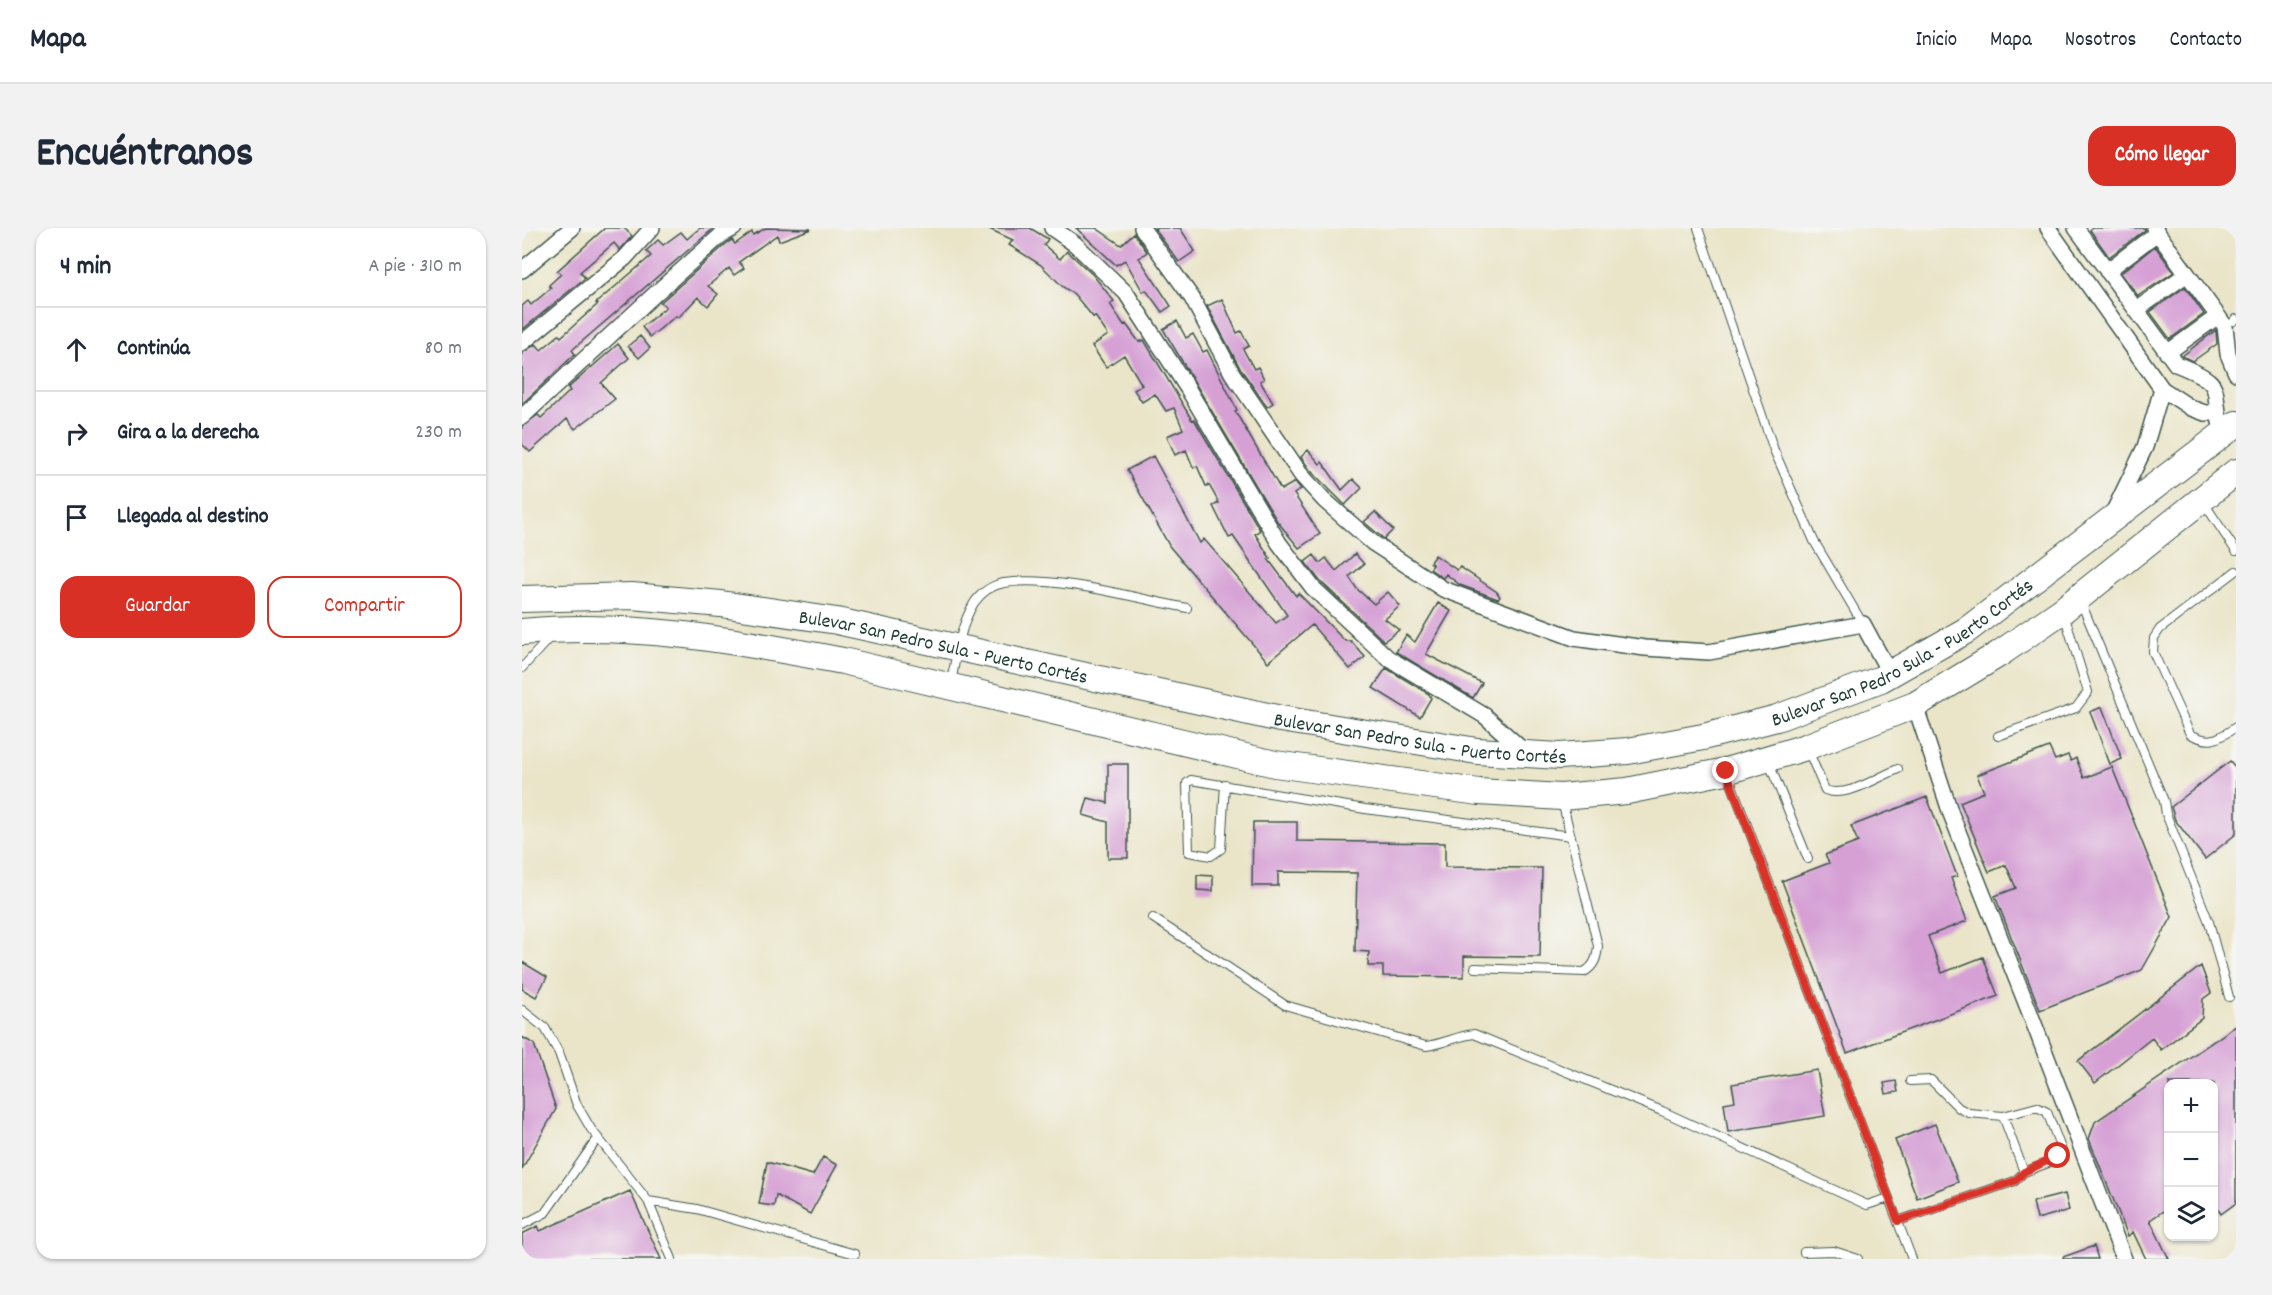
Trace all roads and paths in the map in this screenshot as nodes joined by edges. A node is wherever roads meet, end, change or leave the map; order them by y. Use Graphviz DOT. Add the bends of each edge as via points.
graph roads {
  1 [pos="572,228"];
  2 [pos="652,228"];
  3 [pos="734,228"];
  4 [pos="1052,228"];
  5 [pos="1142,228"];
  6 [pos="1698,228"];
  7 [pos="2048,228"];
  8 [pos="2079,229"];
  9 [pos="2156,231"];
  10 [pos="522,270"];
  11 [pos="2107,271"];
  12 [pos="2187,274"];
  13 [pos="2136,310"];
  14 [pos="2218,316"];
  15 [pos="522,343"];
  16 [pos="2167,353"];
  17 [pos="2236,373"];
  18 [pos="2162,389"];
  19 [pos="522,417"];
  20 [pos="2226,423"];
  21 [pos="2236,472"];
  22 [pos="2201,499"];
  23 [pos="2110,519"];
  24 [pos="2236,551"];
  25 [pos="2236,571"];
  26 [pos="522,599"];
  27 [pos="2071,603"];
  28 [pos="1187,608"];
  29 [pos="1863,624"];
  30 [pos="559,628"];
  31 [pos="522,632"];
  32 [pos="958,649"];
  33 [pos="522,668"];
  34 [pos="1890,674"];
  35 [pos="950,687"];
  36 [pos="1915,705"];
  37 [pos="2236,727"];
  38 [pos="1998,736"];
  39 [pos="1806,747"];
  40 [pos="1529,756"];
  41 [pos="1767,759"];
  42 [pos="1898,769"];
  43 [pos="1726,771"];
  44 [pos="1225,784"];
  45 [pos="1561,797"];
  46 [pos="1571,836"];
  47 [pos="1808,859"];
  48 [pos="1153,918"];
  49 [pos="1475,968"];
  50 [pos="2229,997"];
  51 [pos="522,1010"];
  52 [pos="1910,1081"];
  53 [pos="2003,1116"];
  54 [pos="598,1138"];
  55 [pos="2024,1172"];
  56 [pos="1889,1198"];
  57 [pos="648,1201"];
  58 [pos="1898,1221"];
  59 [pos="522,1225"];
  60 [pos="1804,1252"];
  61 [pos="855,1254"];
  62 [pos="1909,1257"];
  63 [pos="672,1259"];
  64 [pos="1858,1259"];
  65 [pos="2124,1259"];
  1 -- 10 [label="street"];
  2 -- 15 [label="street" via="625,258"];
  3 -- 19 [label="street" via="656,293"];
  4 -- 40 [label="street" via="1075,244 1126,293 1279,543 1313,588 1388,658 1485,716"];
  5 -- 29 [label="street" via="1192,298 1232,373 1302,476 1379,548 1443,589 1574,638 1645,648 1709,652"];
  6 -- 29 [label="lane" via="1774,450 1814,541"];
  7 -- 18 [label="street"];
  8 -- 11 [label="street"];
  9 -- 11 [label="street"];
  9 -- 12 [label="street"];
  11 -- 13 [label="street"];
  12 -- 13 [label="street"];
  12 -- 14 [label="street"];
  13 -- 16 [label="street"];
  14 -- 16 [label="street"];
  14 -- 17 [label="street" via="2225,326 2228,354"];
  16 -- 20 [label="street" via="2176,364 2211,381"];
  18 -- 20 [label="street" via="2191,408"];
  18 -- 23 [label="street" via="2145,447"];
  20 -- 23 [label="highway, Bulevar San Pedro Sula - Puerto Cortés"];
  21 -- 22 [label="highway, Bulevar San Pedro Sula - Puerto Cortés"];
  22 -- 24 [label="lane"];
  22 -- 27 [label="highway, Bulevar San Pedro Sula - Puerto Cortés"];
  23 -- 34 [label="highway, Bulevar San Pedro Sula - Puerto Cortés" via="1967,630"];
  25 -- 37 [label="lane" via="2160,629 2153,652 2190,734 2203,741 2216,739"];
  26 -- 32 [label="highway, Bulevar San Pedro Sula - Puerto Cortés" via="632,596 721,604 837,621"];
  27 -- 36 [label="highway, Bulevar San Pedro Sula - Puerto Cortés" via="1999,654"];
  27 -- 38 [label="lane" via="2088,692 2084,700 2076,708"];
  27 -- 50 [label="lane" via="2164,801 2209,922"];
  28 -- 32 [label="lane" via="1069,586 1002,583 974,604"];
  29 -- 34 [label="street"];
  30 -- 31 [label="highway, Bulevar San Pedro Sula - Puerto Cortés"];
  30 -- 33 [label="lane"];
  30 -- 35 [label="highway, Bulevar San Pedro Sula - Puerto Cortés" via="707,637"];
  32 -- 35 [label="lane"];
  32 -- 40 [label="highway, Bulevar San Pedro Sula - Puerto Cortés" via="1281,719 1477,752"];
  34 -- 40 [label="highway, Bulevar San Pedro Sula - Puerto Cortés" via="1777,718 1703,737 1628,751"];
  35 -- 45 [label="highway, Bulevar San Pedro Sula - Puerto Cortés" via="1275,764 1479,792"];
  36 -- 39 [label="highway, Bulevar San Pedro Sula - Puerto Cortés"];
  36 -- 65 [label="street" via="1950,814"];
  39 -- 41 [label="highway, Bulevar San Pedro Sula - Puerto Cortés"];
  39 -- 42 [label="lane" via="1825,790 1832,793"];
  41 -- 43 [label="highway, Bulevar San Pedro Sula - Puerto Cortés"];
  41 -- 47 [label="lane"];
  43 -- 45 [label="highway, Bulevar San Pedro Sula - Puerto Cortés" via="1627,791"];
  43 -- 56 [label="lane"];
  44 -- 44 [label="lane" via="1221,849 1211,856 1189,852 1187,783 1191,780"];
  44 -- 46 [label="lane" via="1365,809"];
  45 -- 46 [label="lane"];
  46 -- 49 [label="lane" via="1598,946 1591,968 1584,972"];
  48 -- 56 [label="lane" via="1285,1005 1426,1046 1474,1034 1662,1111 1867,1205"];
  51 -- 54 [label="lane" via="545,1028 559,1053 577,1105"];
  52 -- 53 [label="lane" via="1931,1080 1969,1113"];
  53 -- 55 [label="lane"];
  53 -- 55 [label="lane" via="2037,1107 2047,1112 2061,1151 2048,1163"];
  54 -- 57 [label="lane"];
  54 -- 59 [label="lane" via="545,1213"];
  55 -- 58 [label="lane" via="2015,1181"];
  56 -- 58 [label="lane"];
  57 -- 61 [label="lane" via="697,1209"];
  57 -- 63 [label="lane"];
  58 -- 62 [label="lane"];
  60 -- 64 [label="lane" via="1834,1251"];
}
